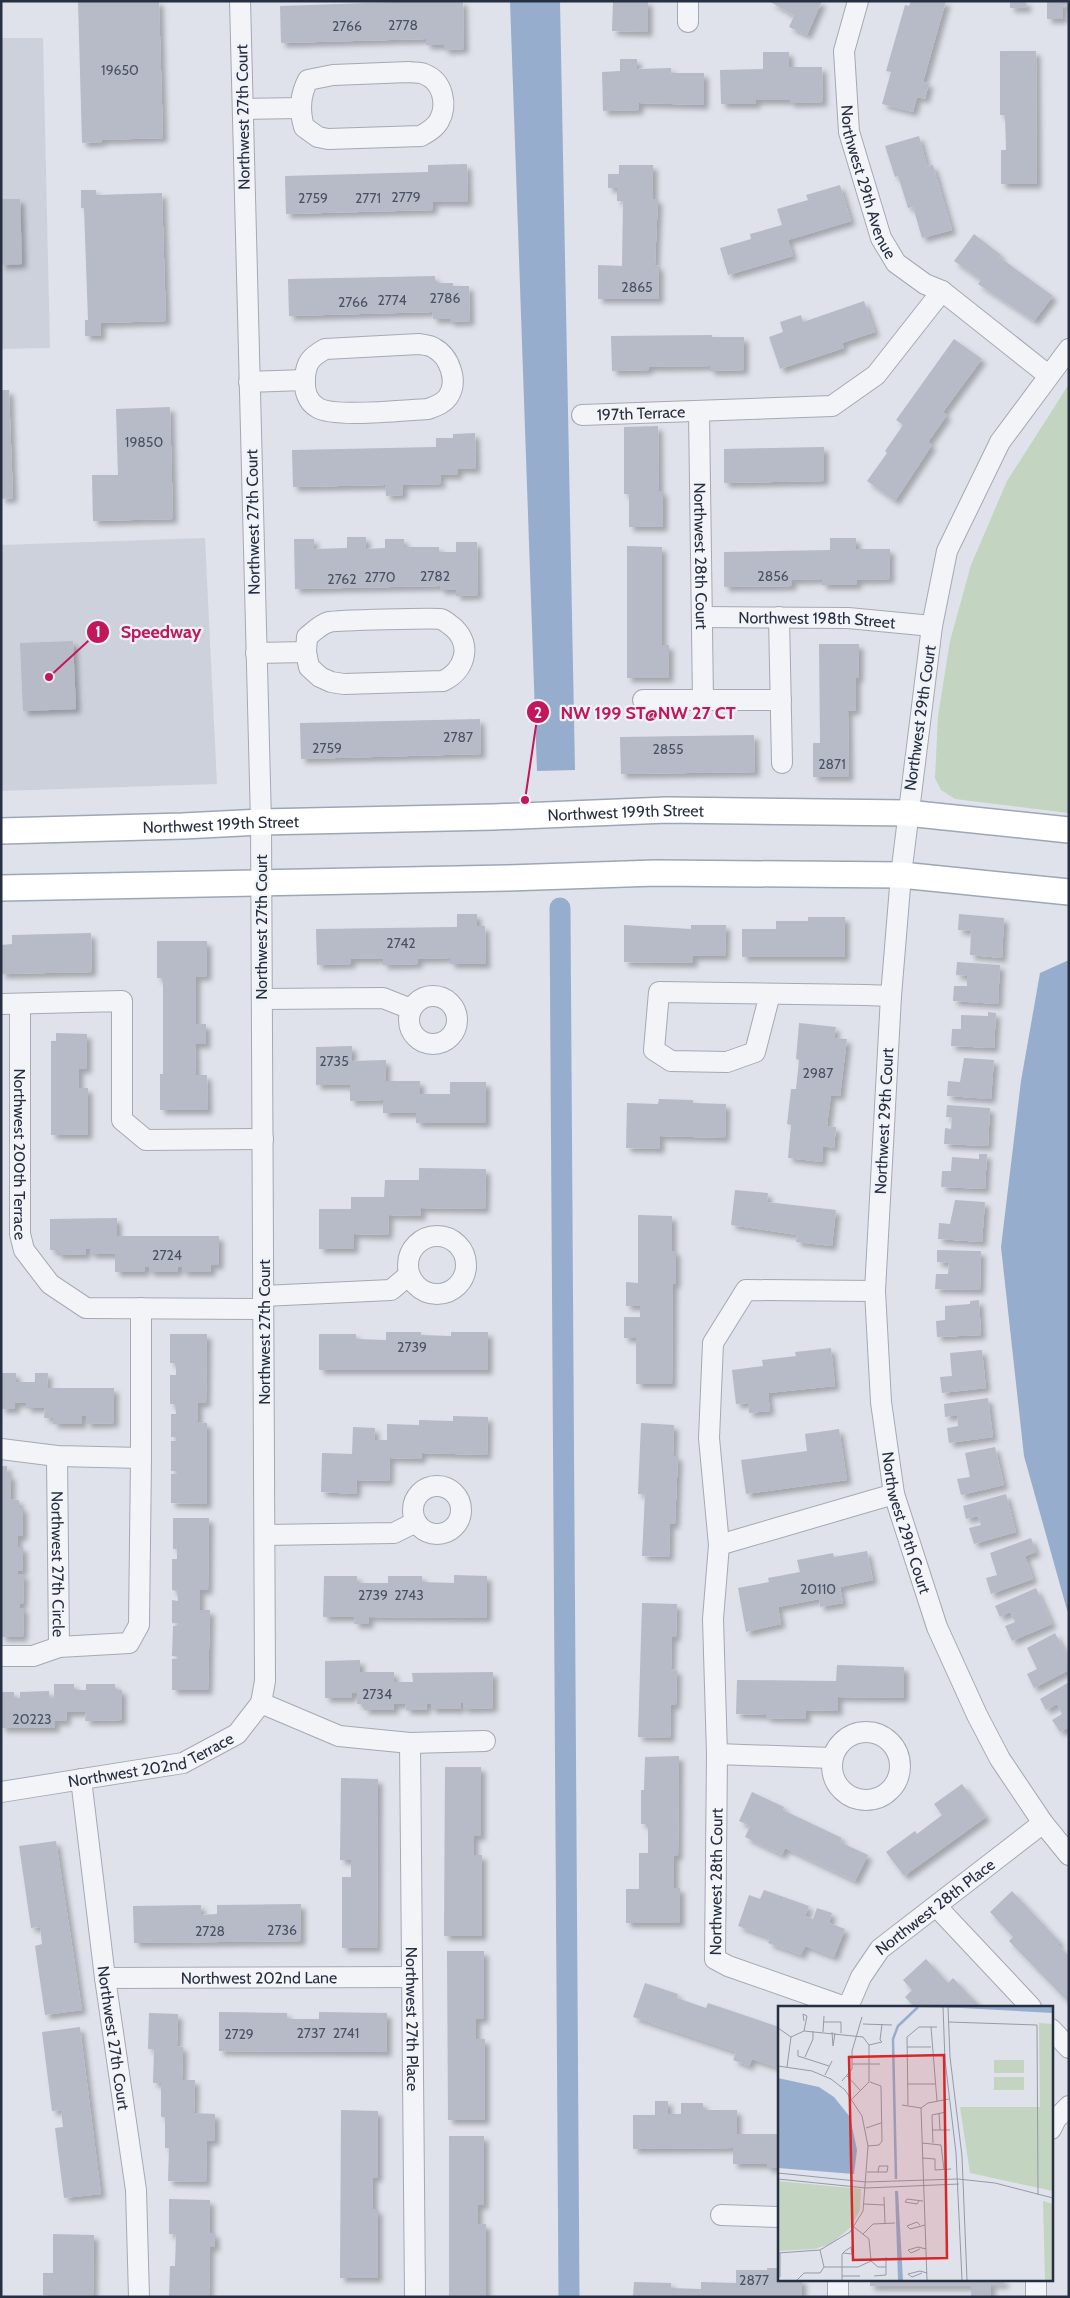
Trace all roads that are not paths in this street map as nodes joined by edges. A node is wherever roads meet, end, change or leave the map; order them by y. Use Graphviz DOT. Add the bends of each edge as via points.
graph roads {
  1 [pos="240,1"];
  2 [pos="688,1"];
  3 [pos="858,1"];
  4 [pos="688,22"];
  5 [pos="300,108"];
  6 [pos="243,109"];
  7 [pos="942,292"];
  8 [pos="1069,349"];
  9 [pos="1048,375"];
  10 [pos="305,380"];
  11 [pos="249,382"];
  12 [pos="699,412"];
  13 [pos="582,415"];
  14 [pos="702,617"];
  15 [pos="779,617"];
  16 [pos="932,626"];
  17 [pos="306,652"];
  18 [pos="256,653"];
  19 [pos="643,700"];
  20 [pos="703,700"];
  21 [pos="781,700"];
  22 [pos="782,763"];
  23 [pos="908,813"];
  24 [pos="261,822"];
  25 [pos="1069,830"];
  26 [pos="1,831"];
  27 [pos="901,875"];
  28 [pos="261,883"];
  29 [pos="1,888"];
  30 [pos="1069,892"];
  31 [pos="770,994"];
  32 [pos="891,996"];
  33 [pos="262,999"];
  34 [pos="11,1004"];
  35 [pos="411,1009"];
  36 [pos="263,1139"];
  37 [pos="410,1274"];
  38 [pos="874,1291"];
  39 [pos="263,1302"];
  40 [pos="141,1308"];
  41 [pos="1,1449"];
  42 [pos="57,1456"];
  43 [pos="142,1458"];
  44 [pos="894,1494"];
  45 [pos="416,1522"];
  46 [pos="265,1535"];
  47 [pos="719,1544"];
  48 [pos="59,1647"];
  49 [pos="1,1656"];
  50 [pos="260,1703"];
  51 [pos="485,1741"];
  52 [pos="410,1743"];
  53 [pos="717,1754"];
  54 [pos="832,1758"];
  55 [pos="81,1779"];
  56 [pos="1,1792"];
  57 [pos="1043,1823"];
  58 [pos="1069,1855"];
  59 [pos="936,1906"];
  60 [pos="412,1977"];
  61 [pos="105,1978"];
  62 [pos="843,2006"];
  63 [pos="846,2006"];
  64 [pos="1030,2006"];
  65 [pos="1052,2030"];
  66 [pos="1069,2048"];
  67 [pos="1069,2106"];
  68 [pos="1052,2127"];
  69 [pos="721,2216"];
  70 [pos="778,2217"];
  71 [pos="838,2280"];
  72 [pos="1036,2280"];
  73 [pos="139,2297"];
  74 [pos="416,2297"];
  75 [pos="838,2297"];
  76 [pos="1036,2297"];
  1 -- 6 [label="street, Northwest 27th Court"];
  2 -- 4 [label="street"];
  3 -- 7 [label="street, Northwest 29th Avenue" via="844,51 849,132 881,238 896,263"];
  5 -- 5 [label="street" via="308,80 316,77 409,72 424,74 435,81 444,102 439,122 421,136 318,137 304,127"];
  5 -- 6 [label="street"];
  6 -- 11 [label="street, Northwest 27th Court"];
  7 -- 9 [label="street, Northwest 29th Avenue"];
  7 -- 12 [label="street, 197th Terrace" via="876,375 832,406"];
  8 -- 9 [label="street, Northwest 29th Court"];
  9 -- 16 [label="street, Northwest 29th Court" via="1000,442 947,551"];
  10 -- 10 [label="street" via="307,363 325,349 419,344 433,347 444,355 452,376 452,388 439,405 428,409 336,412 318,408 310,401 306,395"];
  10 -- 11 [label="street"];
  11 -- 18 [label="street, Northwest 27th Court"];
  12 -- 13 [label="street, 197th Terrace"];
  12 -- 14 [label="street, Northwest 28th Court"];
  14 -- 15 [label="street, Northwest 198th Street"];
  14 -- 20 [label="street, Northwest 28th Court"];
  15 -- 16 [label="street, Northwest 198th Street" via="848,618"];
  15 -- 21 [label="street"];
  16 -- 23 [label="street, Northwest 29th Court"];
  17 -- 17 [label="street" via="310,667 331,682 443,681 453,676 460,666 464,658 464,644 460,634 441,619 329,622 306,637"];
  17 -- 18 [label="street"];
  18 -- 24 [label="street, Northwest 27th Court"];
  19 -- 20 [label="street"];
  20 -- 21 [label="street"];
  21 -- 22 [label="street"];
  23 -- 24 [label="main road, Northwest 199th Street" via="667,810"];
  23 -- 25 [label="main road, Northwest 199th Street"];
  23 -- 27 [label="street, Northwest 29th Court"];
  24 -- 26 [label="main road, Northwest 199th Street"];
  24 -- 28 [label="street, Northwest 27th Court"];
  27 -- 28 [label="main road" via="655,873"];
  27 -- 30 [label="main road"];
  27 -- 32 [label="street, Northwest 29th Court"];
  28 -- 29 [label="main road"];
  28 -- 33 [label="street, Northwest 27th Court"];
  31 -- 31 [label="street" via="659,992 654,1050 671,1061 727,1062 755,1052"];
  31 -- 32 [label="street"];
  32 -- 38 [label="street, Northwest 29th Court"];
  33 -- 35 [label="street" via="383,998"];
  33 -- 36 [label="street, Northwest 27th Court"];
  34 -- 36 [label="street" via="122,1001 122,1120 146,1140"];
  34 -- 40 [label="street, Northwest 200th Terrace" via="20,1234 24,1250 50,1284 86,1308"];
  36 -- 39 [label="street, Northwest 27th Court"];
  37 -- 39 [label="street, Northwest 200th Terrace" via="391,1290"];
  38 -- 44 [label="street, Northwest 29th Court" via="881,1402"];
  38 -- 47 [label="street, Northwest 28th Court" via="746,1290 713,1343 709,1438"];
  39 -- 40 [label="street, Northwest 200th Terrace"];
  39 -- 46 [label="street, Northwest 27th Court"];
  40 -- 43 [label="street, Northwest 27th Circle"];
  41 -- 42 [label="street"];
  42 -- 43 [label="street"];
  42 -- 48 [label="street, Northwest 27th Circle"];
  43 -- 48 [label="street, Northwest 27th Circle" via="139,1625 129,1644"];
  44 -- 47 [label="street"];
  44 -- 57 [label="street, Northwest 29th Court" via="937,1627 965,1689 1000,1759"];
  45 -- 46 [label="street" via="394,1533"];
  46 -- 50 [label="street, Northwest 27th Court" via="265,1681"];
  47 -- 53 [label="street, Northwest 28th Court" via="713,1618"];
  48 -- 49 [label="street" via="33,1656"];
  50 -- 52 [label="street" via="339,1736"];
  50 -- 55 [label="street, Northwest 202nd Terrace" via="237,1734 183,1763"];
  51 -- 52 [label="street"];
  52 -- 60 [label="street, Northwest 27th Place"];
  53 -- 54 [label="street"];
  53 -- 62 [label="street, Northwest 28th Court" via="715,1959"];
  55 -- 56 [label="street, Northwest 202nd Terrace"];
  55 -- 61 [label="street, Northwest 27th Court"];
  57 -- 58 [label="street, Northwest 29th Court"];
  57 -- 59 [label="street, Northwest 28th Place"];
  59 -- 63 [label="street, Northwest 28th Place" via="880,1950"];
  59 -- 64 [label="street"];
  60 -- 61 [label="street, Northwest 202nd Lane"];
  60 -- 74 [label="street, Northwest 27th Place"];
  61 -- 73 [label="street, Northwest 27th Court" via="136,2190"];
  65 -- 66 [label="street"];
  67 -- 68 [label="street"];
  69 -- 70 [label="street"];
  71 -- 75 [label="street"];
  72 -- 76 [label="street"];
}
